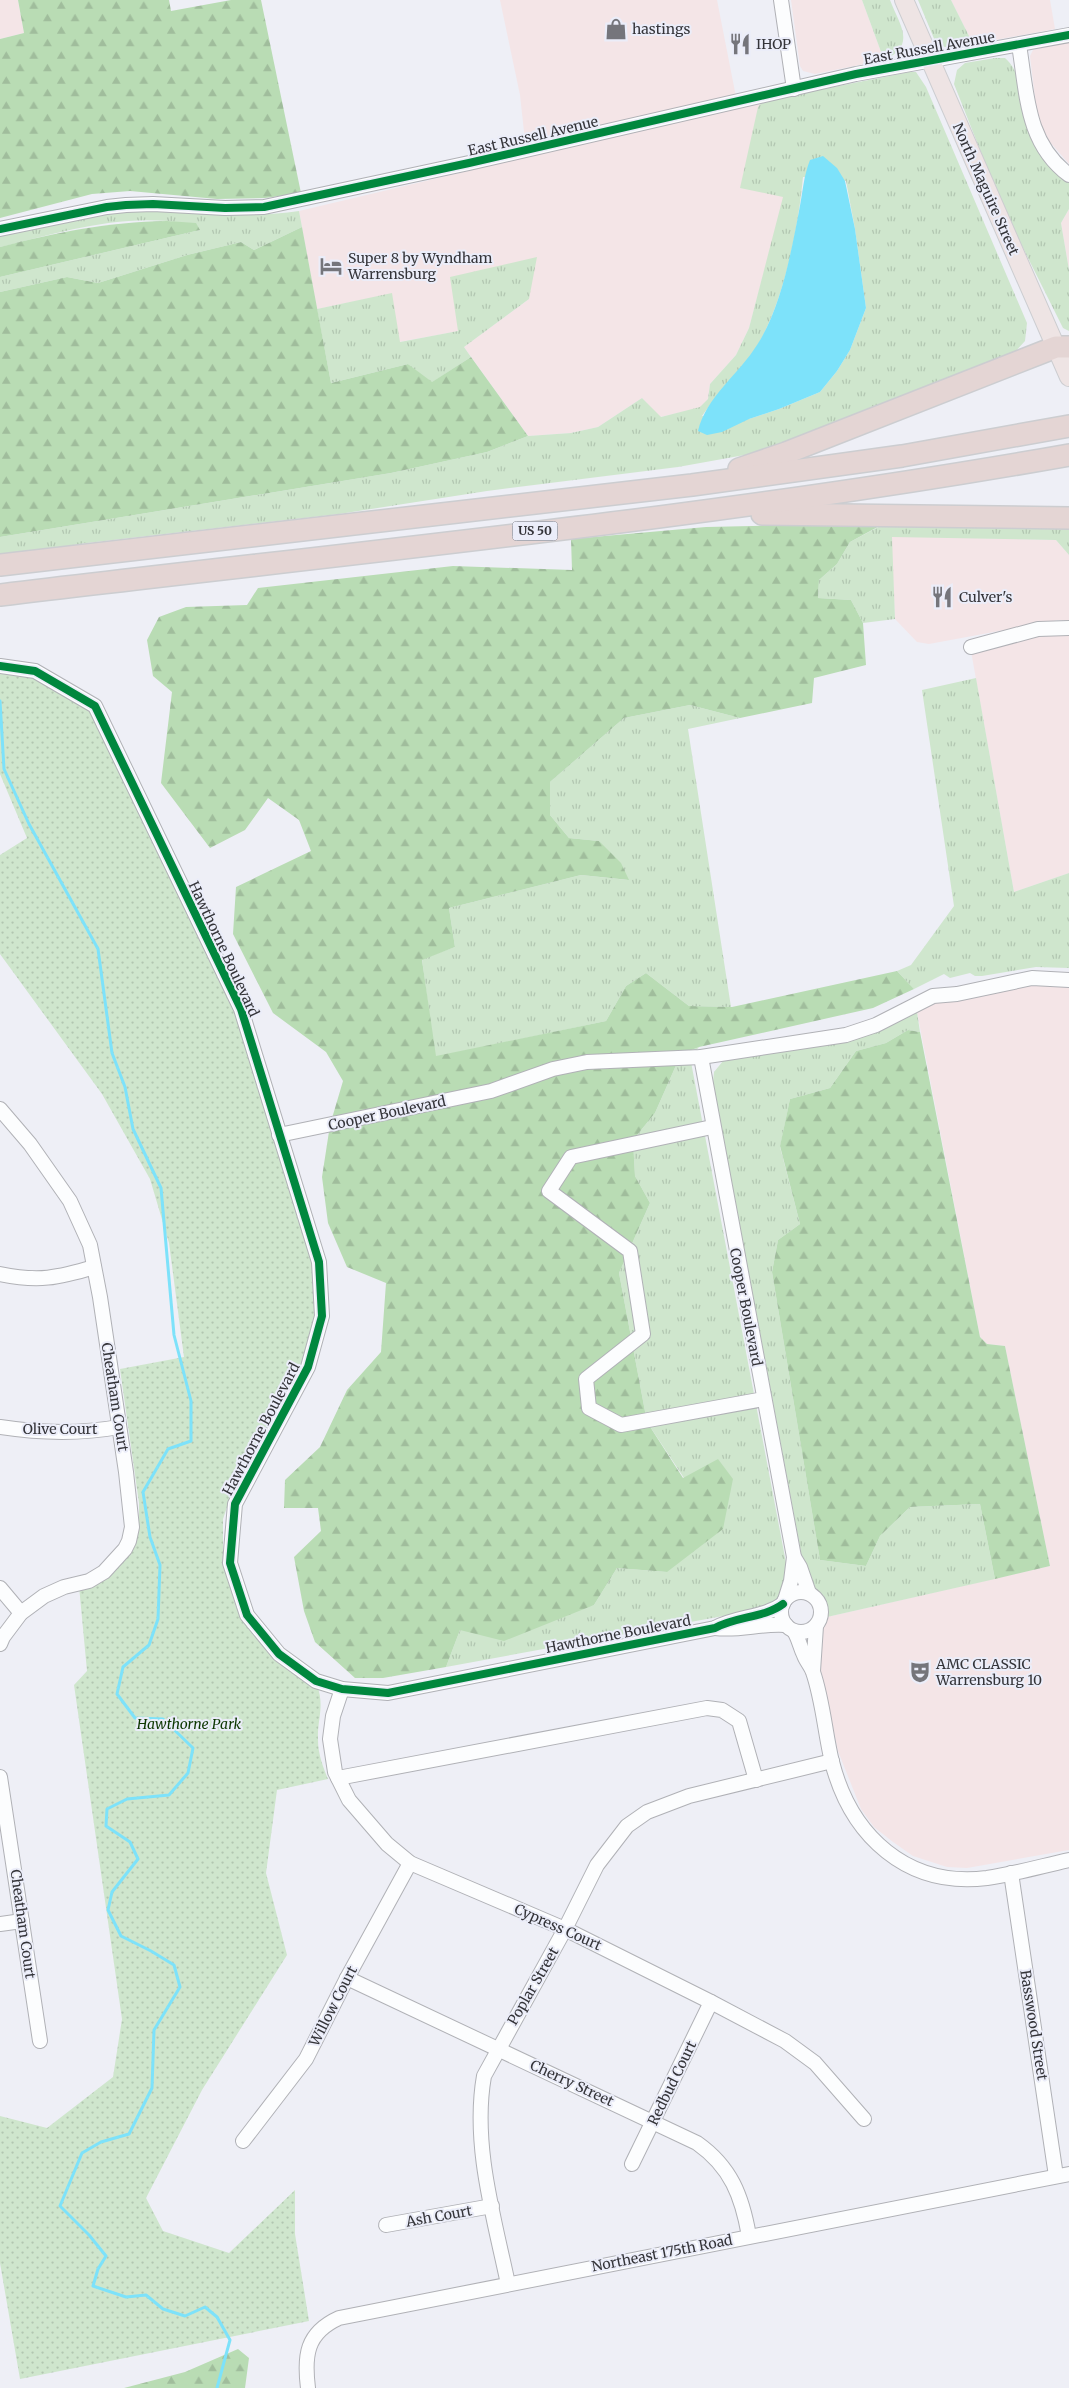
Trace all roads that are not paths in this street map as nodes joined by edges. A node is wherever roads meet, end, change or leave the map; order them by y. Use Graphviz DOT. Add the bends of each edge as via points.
graph roads {
  1 [pos="781,0"];
  2 [pos="904,0"];
  3 [pos="1069,35"];
  4 [pos="1019,44"];
  5 [pos="930,62"];
  6 [pos="794,89"];
  7 [pos="1069,175"];
  8 [pos="0,230"];
  9 [pos="1062,347"];
  10 [pos="1069,377"];
  11 [pos="1069,426"];
  12 [pos="1069,455"];
  13 [pos="692,485"];
  14 [pos="692,512"];
  15 [pos="1069,518"];
  16 [pos="0,564"];
  17 [pos="0,595"];
  18 [pos="1069,628"];
  19 [pos="971,647"];
  20 [pos="0,666"];
  21 [pos="1069,980"];
  22 [pos="701,1057"];
  23 [pos="0,1109"];
  24 [pos="712,1127"];
  25 [pos="279,1136"];
  26 [pos="94,1267"];
  27 [pos="0,1274"];
  28 [pos="764,1399"];
  29 [pos="119,1426"];
  30 [pos="0,1427"];
  31 [pos="794,1557"];
  32 [pos="0,1588"];
  33 [pos="809,1593"];
  34 [pos="784,1602"];
  35 [pos="21,1613"];
  36 [pos="816,1626"];
  37 [pos="715,1628"];
  38 [pos="790,1628"];
  39 [pos="0,1644"];
  40 [pos="813,1671"];
  41 [pos="342,1689"];
  42 [pos="832,1762"];
  43 [pos="0,1777"];
  44 [pos="338,1778"];
  45 [pos="756,1780"];
  46 [pos="1069,1860"];
  47 [pos="410,1863"];
  48 [pos="1011,1873"];
  49 [pos="22,1920"];
  50 [pos="0,1924"];
  51 [pos="565,1929"];
  52 [pos="347,1978"];
  53 [pos="712,2002"];
  54 [pos="40,2041"];
  55 [pos="498,2048"];
  56 [pos="864,2118"];
  57 [pos="654,2122"];
  58 [pos="242,2141"];
  59 [pos="632,2164"];
  60 [pos="1063,2175"];
  61 [pos="492,2206"];
  62 [pos="386,2226"];
  63 [pos="749,2236"];
  64 [pos="508,2284"];
  65 [pos="308,2388"];
  1 -- 6 [label="street"];
  2 -- 5 [label="main road, North Maguire Street"];
  3 -- 4 [label="street, East Russell Avenue"];
  4 -- 5 [label="street, East Russell Avenue"];
  4 -- 7 [label="street" via="1030,119 1040,144"];
  5 -- 6 [label="street, East Russell Avenue" via="913,62"];
  5 -- 9 [label="main road, North Maguire Street"];
  6 -- 8 [label="street, East Russell Avenue" via="264,207 126,205"];
  9 -- 10 [label="main road, North Maguire Street"];
  9 -- 13 [label="highway" via="786,453"];
  11 -- 13 [label="highway, US 50" via="902,456"];
  12 -- 14 [label="highway, US 50" via="922,481"];
  13 -- 16 [label="highway, US 50"];
  14 -- 15 [label="highway"];
  14 -- 17 [label="highway, US 50"];
  18 -- 19 [label="street" via="1038,629"];
  20 -- 25 [label="street, Hawthorne Boulevard" via="35,671 95,706 241,1009"];
  21 -- 22 [label="street, Cooper Boulevard" via="1032,978 933,996 876,1025 846,1035"];
  22 -- 24 [label="street, Cooper Boulevard"];
  22 -- 25 [label="street, Cooper Boulevard" via="587,1062 553,1068 491,1091"];
  23 -- 26 [label="street, Cheatham Court" via="30,1144 70,1201 90,1245"];
  24 -- 28 [label="street, Cooper Boulevard"];
  24 -- 28 [label="street" via="571,1157 550,1191 630,1251 642,1334 586,1379 590,1408 621,1425"];
  25 -- 41 [label="street, Hawthorne Boulevard" via="319,1262 322,1316 308,1368 235,1504 230,1563 246,1615 279,1654 316,1681"];
  26 -- 27 [label="street" via="45,1280"];
  26 -- 29 [label="street, Cheatham Court"];
  28 -- 31 [label="street, Cooper Boulevard"];
  29 -- 30 [label="street, Olive Court" via="70,1432"];
  29 -- 35 [label="street, Cheatham Court" via="131,1518 129,1541 104,1572 89,1581 44,1596"];
  31 -- 33 [label="street, Cooper Boulevard"];
  31 -- 34 [label="street, Cooper Boulevard" via="792,1581"];
  32 -- 35 [label="street"];
  33 -- 34 [label="street" via="796,1592"];
  33 -- 36 [label="street" via="822,1608"];
  34 -- 37 [label="street, Hawthorne Boulevard" via="770,1612 731,1620"];
  34 -- 38 [label="street" via="781,1615"];
  35 -- 39 [label="street, Cheatham Court"];
  36 -- 38 [label="street" via="806,1632"];
  36 -- 40 [label="street"];
  37 -- 38 [label="street, Hawthorne Boulevard" via="734,1630 766,1624"];
  37 -- 41 [label="street, Hawthorne Boulevard" via="388,1693"];
  38 -- 40 [label="street"];
  40 -- 42 [label="street"];
  41 -- 44 [label="street, Cypress Court" via="330,1739"];
  42 -- 45 [label="street, Poplar Street"];
  42 -- 48 [label="street" via="851,1811 879,1847 896,1859 943,1876 986,1878"];
  43 -- 49 [label="street, Cheatham Court"];
  44 -- 45 [label="street" via="707,1708 722,1710 739,1721"];
  44 -- 47 [label="street, Cypress Court" via="349,1800 366,1822"];
  45 -- 51 [label="street, Poplar Street" via="667,1804 647,1812 627,1826 597,1865"];
  46 -- 48 [label="street"];
  47 -- 51 [label="street, Cypress Court"];
  47 -- 52 [label="street, Willow Court"];
  48 -- 60 [label="street, Basswood Street"];
  49 -- 50 [label="street"];
  49 -- 54 [label="street, Cheatham Court"];
  51 -- 53 [label="street, Cypress Court"];
  51 -- 55 [label="street, Poplar Street"];
  52 -- 55 [label="street, Cherry Street"];
  52 -- 58 [label="street, Willow Court" via="306,2060"];
  53 -- 56 [label="street, Cypress Court" via="785,2041 815,2063"];
  53 -- 57 [label="street, Redbud Court"];
  55 -- 57 [label="street, Cherry Street"];
  55 -- 61 [label="street, Poplar Street" via="484,2076 480,2099 480,2125"];
  57 -- 59 [label="street, Redbud Court"];
  57 -- 63 [label="street, Cherry Street" via="713,2154 728,2172 738,2193"];
  60 -- 63 [label="street, Northeast 175th Road"];
  61 -- 62 [label="street, Ash Court"];
  61 -- 64 [label="street, Poplar Street"];
  63 -- 64 [label="street, Northeast 175th Road"];
  64 -- 65 [label="street, Northeast 175th Road" via="330,2322 307,2352"];
}
